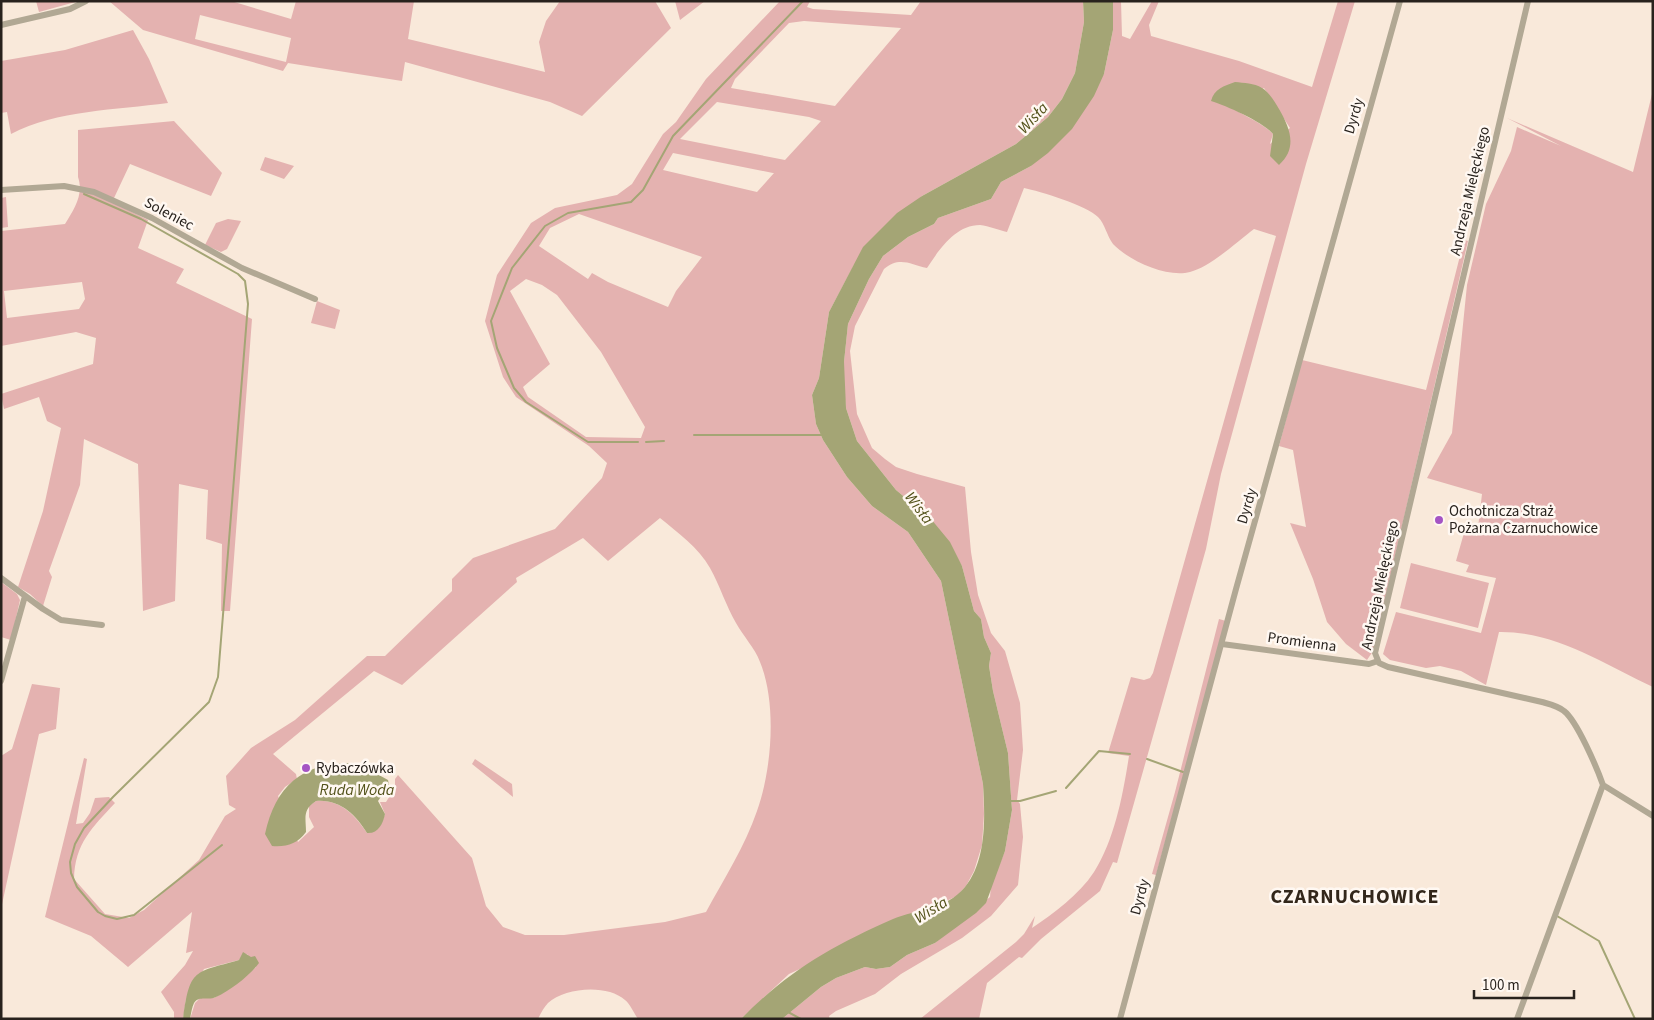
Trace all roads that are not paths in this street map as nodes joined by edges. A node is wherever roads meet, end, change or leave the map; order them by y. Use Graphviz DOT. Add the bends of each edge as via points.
graph roads {
  1 [pos="86,1"];
  2 [pos="1400,1"];
  3 [pos="1528,1"];
  4 [pos="1,25"];
  5 [pos="1,190"];
  6 [pos="315,299"];
  7 [pos="1,578"];
  8 [pos="25,596"];
  9 [pos="102,624"];
  10 [pos="1222,644"];
  11 [pos="1378,661"];
  12 [pos="1,682"];
  13 [pos="1603,785"];
  14 [pos="1653,816"];
  15 [pos="1120,1019"];
  16 [pos="1517,1019"];
  1 -- 4 [label="street"];
  2 -- 10 [label="street, Dyrdy"];
  3 -- 11 [label="street, Andrzeja Mielęckiego" via="1376,651"];
  5 -- 6 [label="street, Soleniec" via="64,186 94,192 152,218 242,268"];
  7 -- 8 [label="street"];
  8 -- 9 [label="street" via="61,620"];
  8 -- 12 [label="street"];
  10 -- 11 [label="street, Promienna" via="1369,664"];
  10 -- 15 [label="street, Dyrdy"];
  11 -- 13 [label="street, Andrzeja Mielęckiego" via="1388,667 1542,702 1560,709 1572,720"];
  13 -- 14 [label="street"];
  13 -- 16 [label="street"];
}
